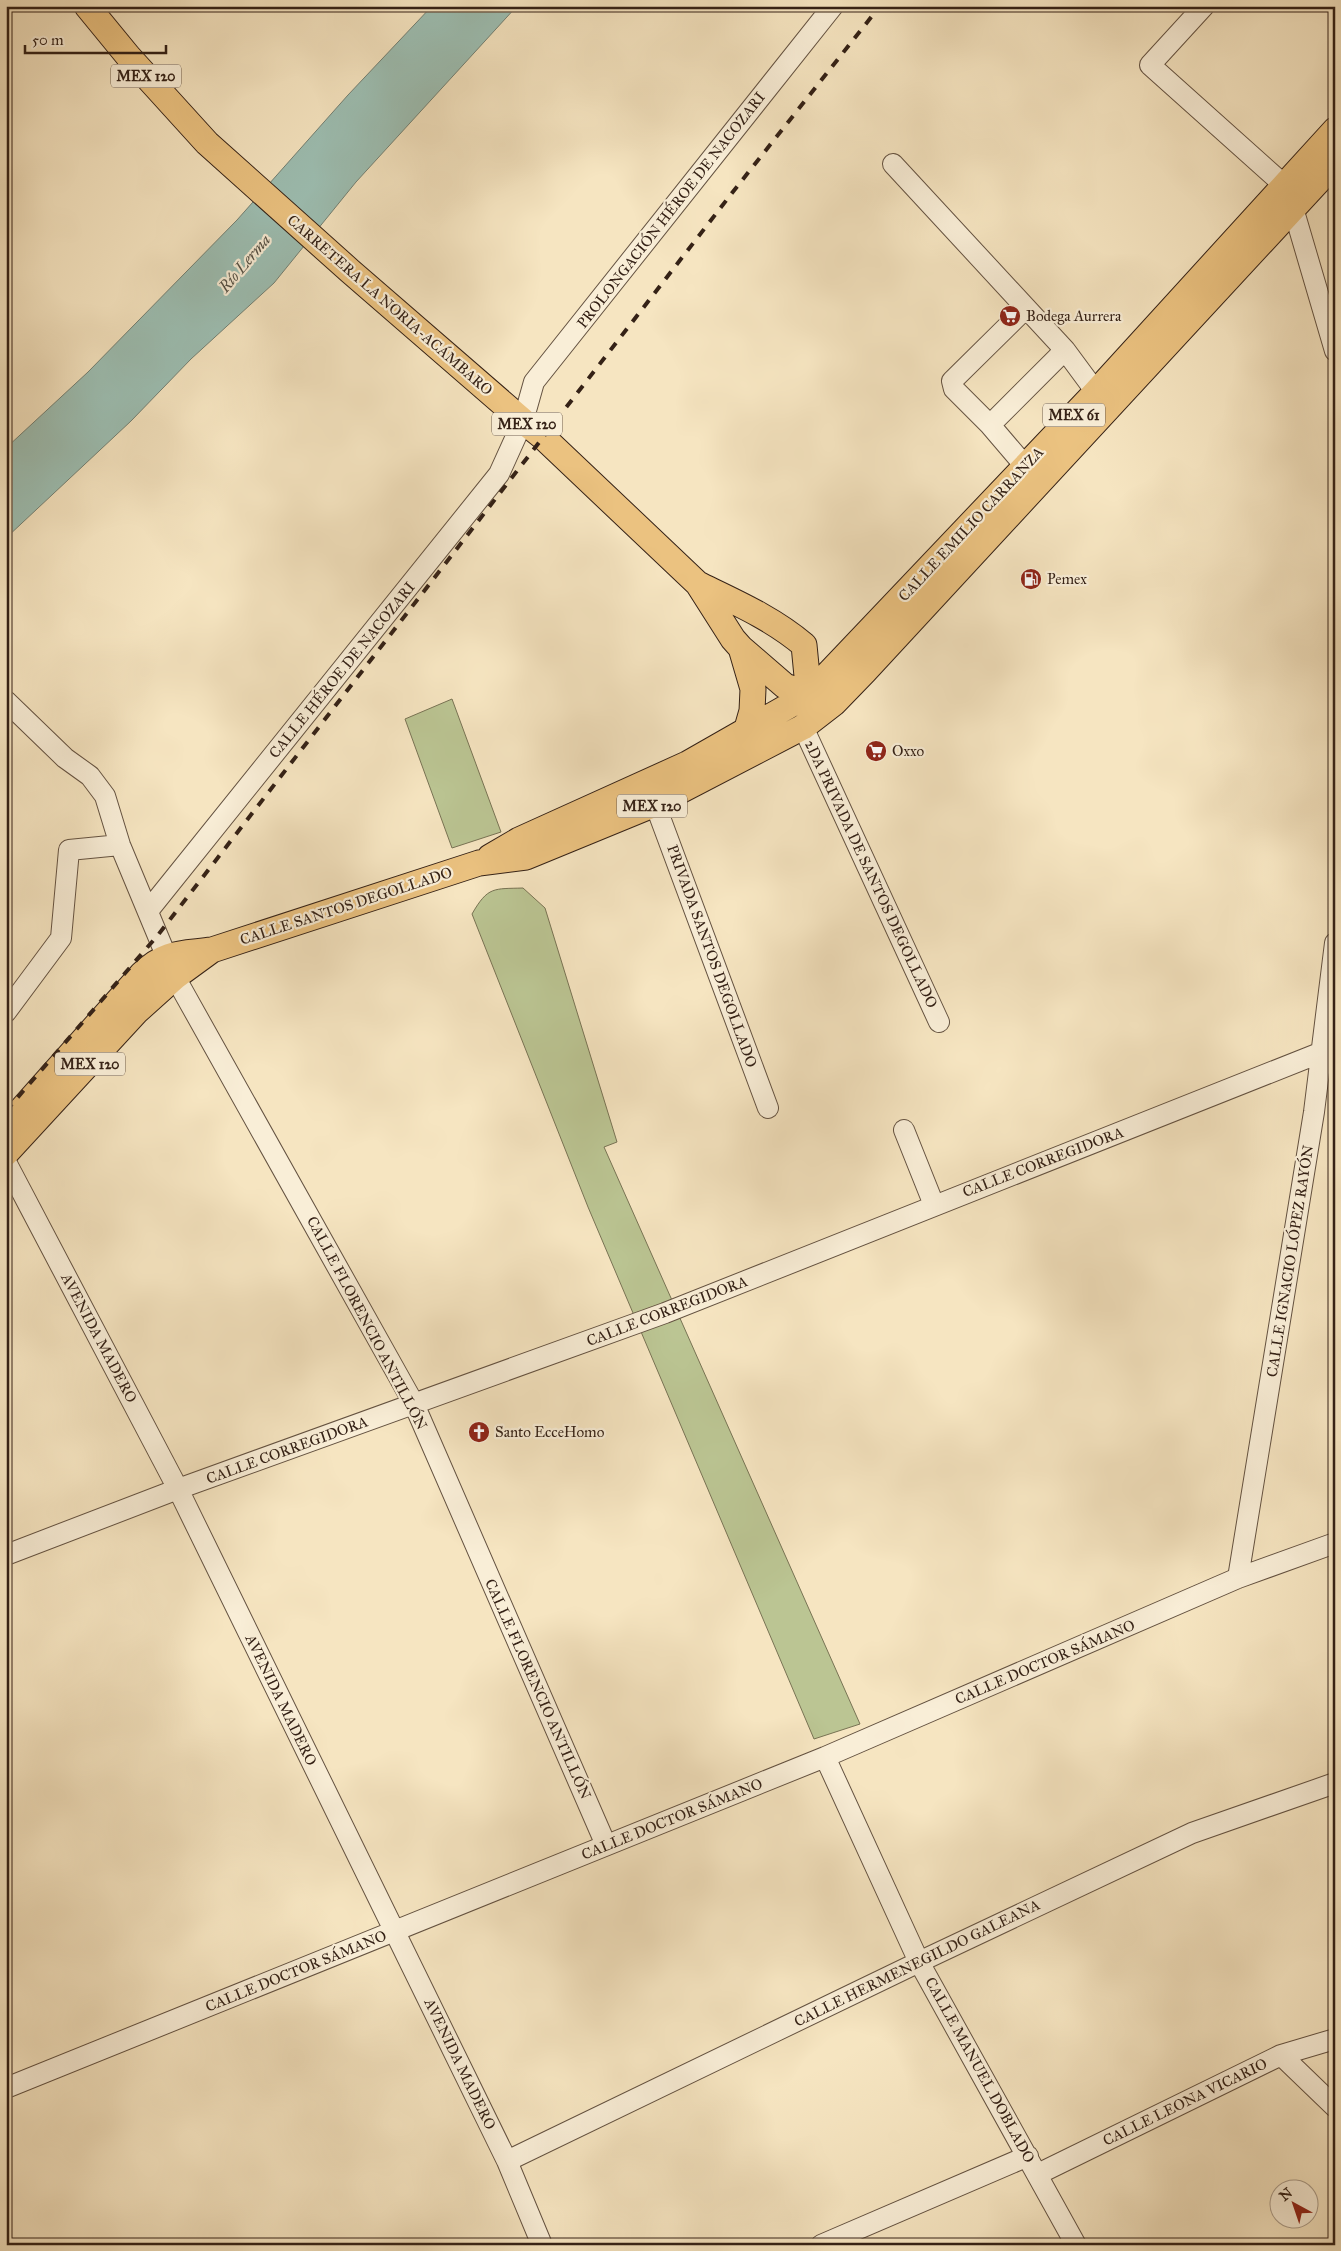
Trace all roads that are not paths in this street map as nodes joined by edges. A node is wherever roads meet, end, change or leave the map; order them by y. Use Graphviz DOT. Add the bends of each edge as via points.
graph roads {
  1 [pos="87,6"];
  2 [pos="833,6"];
  3 [pos="1204,6"];
  4 [pos="1335,130"];
  5 [pos="1335,163"];
  6 [pos="893,164"];
  7 [pos="1284,185"];
  8 [pos="1293,208"];
  9 [pos="1026,308"];
  10 [pos="1065,350"];
  11 [pos="1335,351"];
  12 [pos="1096,392"];
  13 [pos="522,421"];
  14 [pos="990,424"];
  15 [pos="1025,466"];
  16 [pos="698,584"];
  17 [pos="804,645"];
  18 [pos="741,648"];
  19 [pos="853,649"];
  20 [pos="6,701"];
  21 [pos="808,714"];
  22 [pos="746,732"];
  23 [pos="655,804"];
  24 [pos="120,845"];
  25 [pos="479,863"];
  26 [pos="148,911"];
  27 [pos="1335,943"];
  28 [pos="172,966"];
  29 [pos="6,1012"];
  30 [pos="939,1022"];
  31 [pos="1322,1052"];
  32 [pos="768,1108"];
  33 [pos="6,1127"];
  34 [pos="904,1130"];
  35 [pos="6,1153"];
  36 [pos="6,1162"];
  37 [pos="934,1205"];
  38 [pos="414,1404"];
  39 [pos="178,1489"];
  40 [pos="1335,1543"];
  41 [pos="6,1555"];
  42 [pos="1238,1578"];
  43 [pos="825,1757"];
  44 [pos="1335,1783"];
  45 [pos="606,1845"];
  46 [pos="395,1931"];
  47 [pos="919,1962"];
  48 [pos="1335,2039"];
  49 [pos="1281,2055"];
  50 [pos="6,2088"];
  51 [pos="1335,2107"];
  52 [pos="1028,2156"];
  53 [pos="507,2161"];
  54 [pos="1038,2174"];
  55 [pos="542,2245"];
  56 [pos="820,2245"];
  57 [pos="1076,2245"];
  1 -- 13 [label="main road, CARRETERA LA NORIA-ACÁMBARO / MEX 120" via="208,143"];
  2 -- 13 [label="street, PROLONGACIÓN HÉROE DE NACOZARI" via="534,382"];
  3 -- 7 [label="street" via="1150,64"];
  4 -- 7 [label="main road, CALLE EMILIO CARRANZA / MEX 61"];
  5 -- 8 [label="main road, CALLE EMILIO CARRANZA / MEX 61"];
  6 -- 9 [label="street"];
  7 -- 8 [label="street"];
  7 -- 12 [label="main road, CALLE EMILIO CARRANZA / MEX 61"];
  8 -- 11 [label="street"];
  8 -- 21 [label="main road, CALLE EMILIO CARRANZA / MEX 61" via="834,703"];
  9 -- 10 [label="street"];
  9 -- 14 [label="street" via="952,381 954,389"];
  10 -- 12 [label="street"];
  10 -- 14 [label="street"];
  12 -- 15 [label="main road, CALLE EMILIO CARRANZA / MEX 61"];
  13 -- 16 [label="main road, CARRETERA LA NORIA-ACÁMBARO / MEX 120" via="543,437"];
  13 -- 26 [label="street, CALLE HÉROE DE NACOZARI" via="499,474"];
  14 -- 15 [label="street"];
  15 -- 19 [label="main road, CALLE EMILIO CARRANZA / MEX 61"];
  16 -- 17 [label="main road, MEX 120" via="771,620"];
  16 -- 18 [label="main road, CARRETERA LA NORIA-ACÁMBARO / MEX 120"];
  17 -- 19 [label="main road" via="834,652"];
  17 -- 21 [label="main road"];
  18 -- 21 [label="main road, CARRETERA LA NORIA-ACÁMBARO / MEX 120"];
  18 -- 22 [label="main road, MEX 120" via="754,689"];
  19 -- 21 [label="main road, CALLE EMILIO CARRANZA / MEX 61"];
  20 -- 24 [label="street, CALLE FLORENCIO ANTILLÓN" via="65,758 90,776 105,796"];
  21 -- 22 [label="main road, CALLE SANTOS DEGOLLADO / MEX 120"];
  21 -- 23 [label="main road, CALLE SANTOS DEGOLLADO / MEX 120"];
  21 -- 30 [label="street, 2DA PRIVADA DE SANTOS DEGOLLADO"];
  22 -- 25 [label="main road, CALLE SANTOS DEGOLLADO / MEX 120" via="687,764 519,840"];
  23 -- 25 [label="main road, CALLE SANTOS DEGOLLADO / MEX 120" via="526,857"];
  23 -- 32 [label="street, PRIVADA SANTOS DEGOLLADO"];
  24 -- 26 [label="street, CALLE FLORENCIO ANTILLÓN"];
  24 -- 29 [label="street" via="69,850 61,938"];
  25 -- 28 [label="main road, CALLE SANTOS DEGOLLADO / MEX 120"];
  26 -- 28 [label="street, CALLE FLORENCIO ANTILLÓN"];
  27 -- 31 [label="street, CALLE IGNACIO LÓPEZ RAYÓN"];
  28 -- 33 [label="main road, MEX 120" via="154,962"];
  28 -- 35 [label="main road, MEX 120" via="136,1012"];
  28 -- 38 [label="street, CALLE FLORENCIO ANTILLÓN"];
  31 -- 37 [label="street, CALLE CORREGIDORA"];
  31 -- 42 [label="street, CALLE IGNACIO LÓPEZ RAYÓN"];
  34 -- 37 [label="street"];
  36 -- 39 [label="street, AVENIDA MADERO"];
  37 -- 38 [label="street, CALLE CORREGIDORA" via="665,1313"];
  38 -- 39 [label="street, CALLE CORREGIDORA"];
  38 -- 45 [label="street, CALLE FLORENCIO ANTILLÓN"];
  39 -- 41 [label="street, CALLE CORREGIDORA"];
  39 -- 46 [label="street, AVENIDA MADERO"];
  40 -- 42 [label="street, CALLE DOCTOR SÁMANO"];
  42 -- 43 [label="street, CALLE DOCTOR SÁMANO"];
  43 -- 45 [label="street, CALLE DOCTOR SÁMANO"];
  43 -- 47 [label="street, CALLE MANUEL DOBLADO"];
  44 -- 47 [label="street, CALLE HERMENEGILDO GALEANA" via="1192,1833"];
  45 -- 46 [label="street, CALLE DOCTOR SÁMANO"];
  46 -- 50 [label="street, CALLE DOCTOR SÁMANO"];
  46 -- 53 [label="street, AVENIDA MADERO"];
  47 -- 52 [label="street, CALLE MANUEL DOBLADO"];
  47 -- 53 [label="street, CALLE HERMENEGILDO GALEANA"];
  48 -- 49 [label="street, CALLE LEONA VICARIO"];
  49 -- 51 [label="street"];
  49 -- 54 [label="street, CALLE LEONA VICARIO"];
  52 -- 54 [label="street, CALLE MANUEL DOBLADO"];
  52 -- 56 [label="street"];
  53 -- 55 [label="street, AVENIDA MADERO"];
  54 -- 57 [label="street, CALLE MANUEL DOBLADO"];
}
